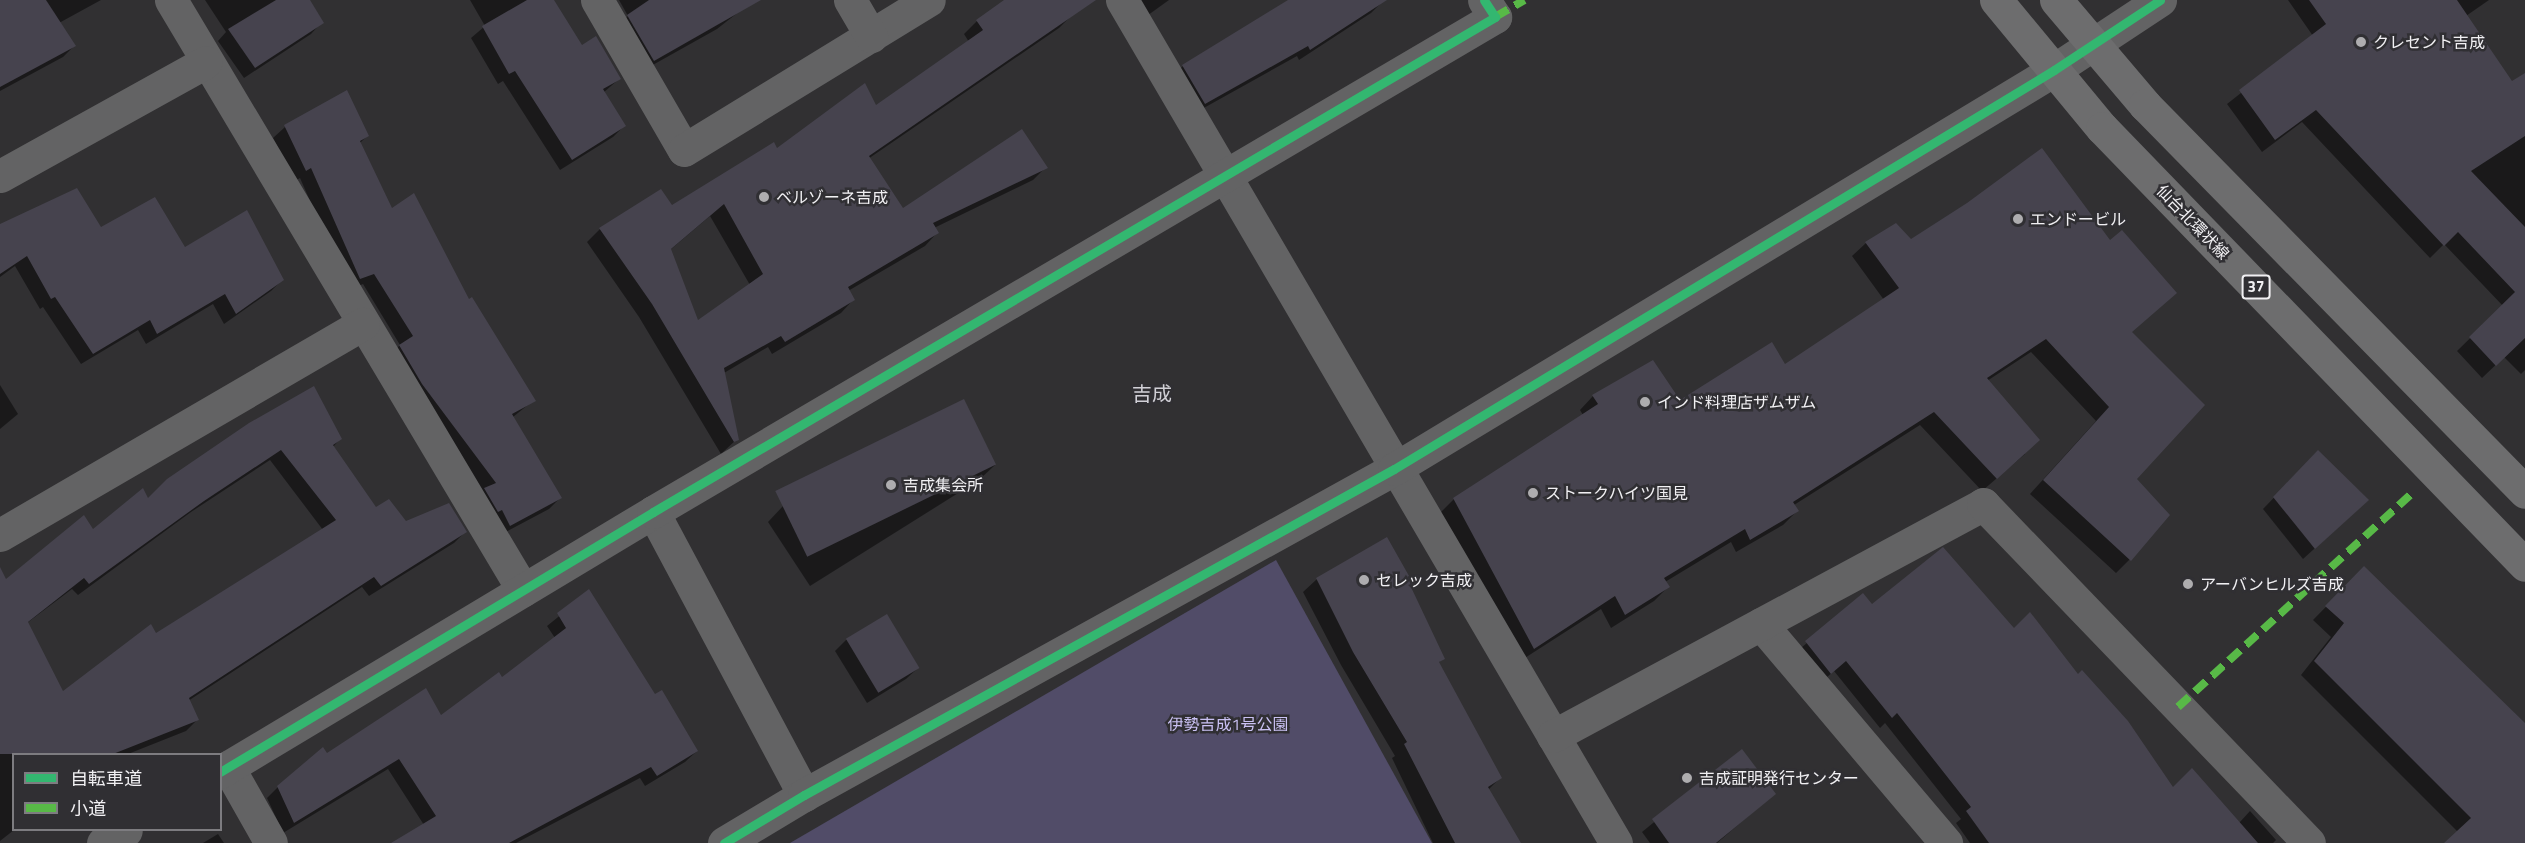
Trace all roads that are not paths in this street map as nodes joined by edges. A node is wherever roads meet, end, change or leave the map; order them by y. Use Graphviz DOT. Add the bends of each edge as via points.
graph roads {
  1 [pos="171,0"];
  2 [pos="597,0"];
  3 [pos="850,0"];
  4 [pos="929,0"];
  5 [pos="1122,0"];
  6 [pos="1484,0"];
  7 [pos="1996,0"];
  8 [pos="2056,0"];
  9 [pos="2160,0"];
  10 [pos="871,36"];
  11 [pos="2094,45"];
  12 [pos="206,62"];
  13 [pos="2054,70"];
  14 [pos="1226,174"];
  15 [pos="0,176"];
  16 [pos="363,324"];
  17 [pos="1394,468"];
  18 [pos="2525,492"];
  19 [pos="653,512"];
  20 [pos="0,535"];
  21 [pos="2525,566"];
  22 [pos="523,590"];
  23 [pos="1761,624"];
  24 [pos="1553,736"];
  25 [pos="224,770"];
  26 [pos="804,795"];
  27 [pos="124,831"];
  28 [pos="103,843"];
  29 [pos="271,843"];
  30 [pos="724,843"];
  31 [pos="1616,843"];
  32 [pos="1946,843"];
  33 [pos="2309,843"];
  1 -- 12 [label="street"];
  2 -- 10 [label="street" via="684,150"];
  3 -- 10 [label="street"];
  4 -- 10 [label="street"];
  5 -- 14 [label="street"];
  6 -- 14 [label="street" via="1495,17"];
  7 -- 13 [label="main road, 仙台北環状線 / 37"];
  8 -- 11 [label="main road"];
  9 -- 11 [label="street"];
  11 -- 13 [label="street"];
  11 -- 18 [label="main road" via="2153,113"];
  12 -- 15 [label="street"];
  12 -- 16 [label="street"];
  13 -- 17 [label="street"];
  13 -- 21 [label="main road, 仙台北環状線 / 37" via="2102,128"];
  14 -- 17 [label="street"];
  14 -- 19 [label="street"];
  16 -- 20 [label="street"];
  16 -- 22 [label="street"];
  17 -- 24 [label="street"];
  17 -- 26 [label="street"];
  19 -- 22 [label="street"];
  19 -- 26 [label="street"];
  22 -- 25 [label="street"];
  23 -- 24 [label="street"];
  23 -- 32 [label="street"];
  23 -- 33 [label="street" via="1983,504"];
  24 -- 31 [label="street"];
  25 -- 29 [label="street"];
  26 -- 30 [label="street"];
  27 -- 28 [label="street"];
}
